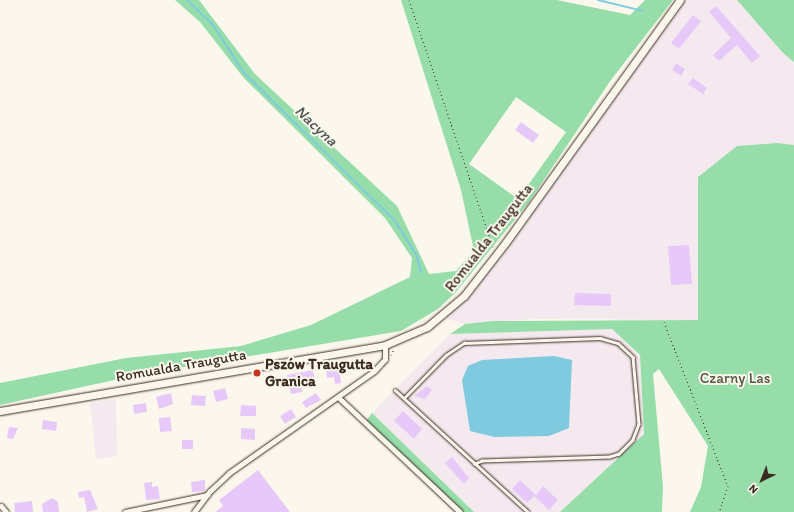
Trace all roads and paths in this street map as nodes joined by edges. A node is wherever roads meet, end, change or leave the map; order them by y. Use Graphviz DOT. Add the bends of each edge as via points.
graph roads {
  1 [pos="409,0"];
  2 [pos="680,0"];
  3 [pos="496,254"];
  4 [pos="664,322"];
  5 [pos="385,345"];
  6 [pos="395,390"];
  7 [pos="339,398"];
  8 [pos="404,398"];
  9 [pos="0,410"];
  10 [pos="474,464"];
  11 [pos="207,495"];
  12 [pos="1,506"];
  13 [pos="6,512"];
  14 [pos="125,512"];
  15 [pos="194,512"];
  16 [pos="460,512"];
  17 [pos="528,512"];
  18 [pos="719,512"];
  1 -- 3 [label="path" via="469,184"];
  2 -- 3 [label="street, Romualda Traugutta"];
  3 -- 5 [label="street, Romualda Traugutta" via="464,296 441,317 412,336"];
  4 -- 18 [label="path" via="728,486"];
  5 -- 7 [label="street" via="385,359 379,367"];
  5 -- 9 [label="street, Romualda Traugutta"];
  6 -- 8 [label="lane"];
  7 -- 11 [label="street" via="242,464"];
  7 -- 16 [label="street"];
  8 -- 10 [label="lane"];
  8 -- 10 [label="lane" via="446,355 464,343 600,338 618,343 633,357 639,424 632,440 619,454 610,457 482,461"];
  10 -- 17 [label="lane"];
  11 -- 14 [label="street"];
  11 -- 15 [label="street"];
  12 -- 13 [label="street"];
}
